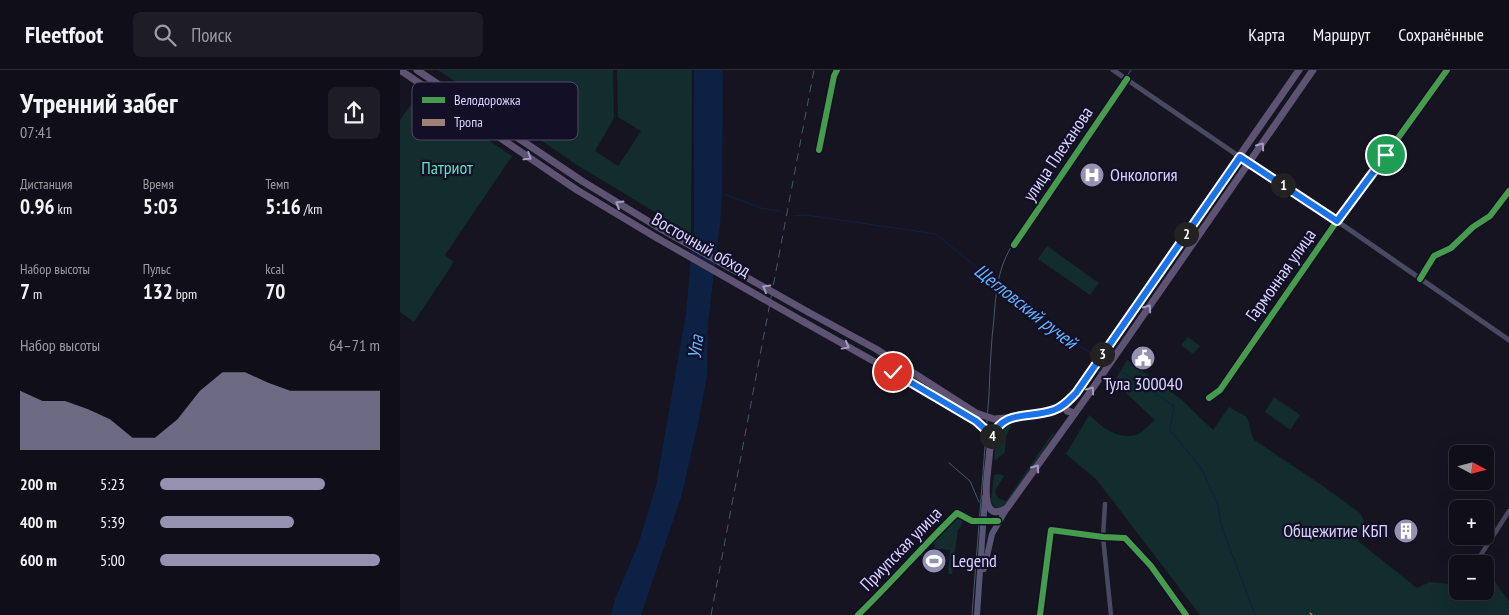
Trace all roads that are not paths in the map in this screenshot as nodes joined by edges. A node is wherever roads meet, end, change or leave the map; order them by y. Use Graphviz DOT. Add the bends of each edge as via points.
graph roads {
  1 [pos="400,70"];
  2 [pos="417,70"];
  3 [pos="838,70"];
  4 [pos="1114,70"];
  5 [pos="1299,70"];
  6 [pos="1313,70"];
  7 [pos="1447,70"];
  8 [pos="1120,72"];
  9 [pos="1127,80"];
  10 [pos="418,82"];
  11 [pos="435,82"];
  12 [pos="503,140"];
  13 [pos="521,140"];
  14 [pos="819,150"];
  15 [pos="1240,157"];
  16 [pos="1249,162"];
  17 [pos="1509,191"];
  18 [pos="1337,221"];
  19 [pos="1014,245"];
  20 [pos="1420,279"];
  21 [pos="1509,340"];
  22 [pos="1112,341"];
  23 [pos="1120,348"];
  24 [pos="1076,393"];
  25 [pos="1209,398"];
  26 [pos="1075,413"];
  27 [pos="1009,418"];
  28 [pos="992,437"];
  29 [pos="985,494"];
  30 [pos="1105,504"];
  31 [pos="1007,508"];
  32 [pos="1509,511"];
  33 [pos="998,521"];
  34 [pos="983,522"];
  35 [pos="1103,537"];
  36 [pos="1481,555"];
  37 [pos="979,590"];
  38 [pos="858,615"];
  39 [pos="977,615"];
  40 [pos="1040,615"];
  41 [pos="1112,615"];
  42 [pos="1186,615"];
  1 -- 10 [label="main road, Восточный обход, one-way, bridge"];
  11 -- 2 [label="main road, Восточный обход, one-way, bridge"];
  3 -- 14 [label="street" via="834,76"];
  4 -- 8 [label="street"];
  5 -- 15 [label="main road"];
  16 -- 6 [label="main road, one-way"];
  7 -- 18 [label="street, Гармонная улица"];
  8 -- 9 [label="street"];
  9 -- 15 [label="street"];
  9 -- 19 [label="street, улица Плеханова"];
  12 -- 28 [label="main road, Восточный обход, one-way, bridge" via="577,190 657,238 945,402 980,424"];
  27 -- 13 [label="main road, Восточный обход, one-way, bridge" via="994,419 976,413 876,349 661,229"];
  15 -- 16 [label="main road"];
  15 -- 22 [label="main road"];
  16 -- 18 [label="street"];
  23 -- 16 [label="main road, one-way"];
  17 -- 20 [label="street" via="1490,216 1451,248 1434,256"];
  18 -- 20 [label="street"];
  18 -- 25 [label="street, Гармонная улица" via="1220,390"];
  20 -- 21 [label="street"];
  22 -- 23 [label="main road" via="1119,342"];
  22 -- 24 [label="main road"];
  26 -- 23 [label="main road, one-way"];
  24 -- 26 [label="main road" via="1066,407 1067,412"];
  24 -- 27 [label="main road, Восточный обход" via="1056,410"];
  31 -- 26 [label="main road, one-way"];
  27 -- 28 [label="main road" via="996,427"];
  28 -- 29 [label="main road"];
  29 -- 31 [label="main road" via="991,509 998,512"];
  29 -- 34 [label="main road"];
  30 -- 35 [label="street"];
  31 -- 33 [label="main road"];
  32 -- 36 [label="street"];
  33 -- 34 [label="street, Приупская улица"];
  33 -- 37 [label="main road" via="989,544"];
  34 -- 37 [label="main road"];
  34 -- 38 [label="street, Приупская улица" via="967,520 957,513"];
  35 -- 40 [label="street" via="1051,530"];
  35 -- 41 [label="street"];
  35 -- 42 [label="street" via="1125,538 1151,566"];
  37 -- 39 [label="main road"];
}
